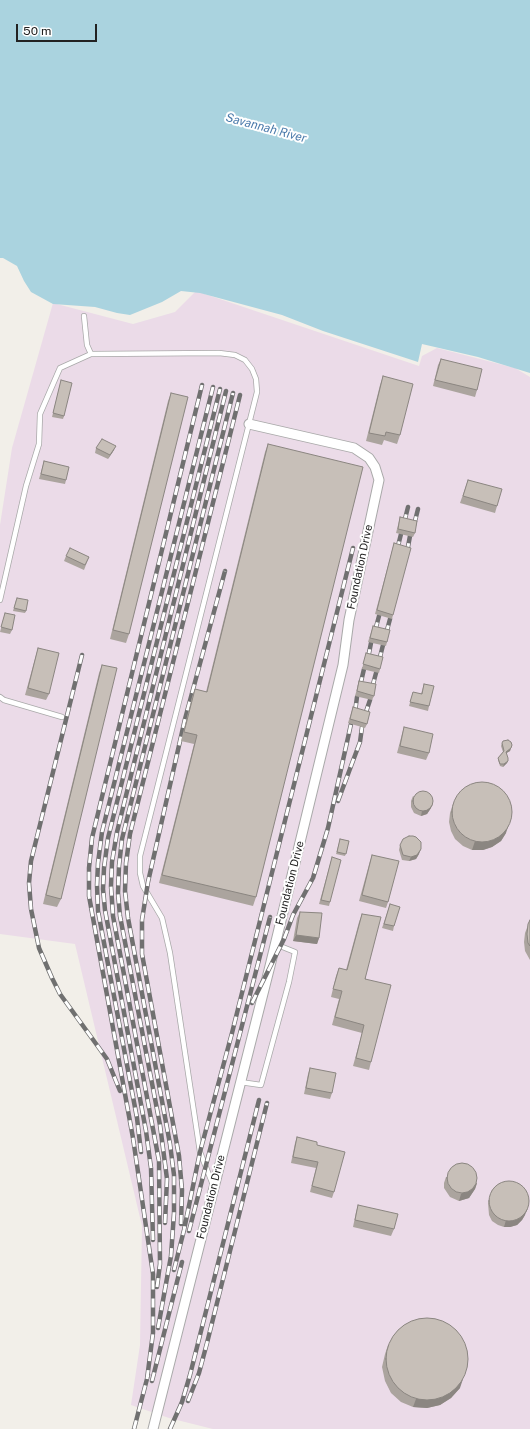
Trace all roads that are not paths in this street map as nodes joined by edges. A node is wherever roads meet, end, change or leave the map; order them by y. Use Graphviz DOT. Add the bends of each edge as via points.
graph roads {
  1 [pos="84,316"];
  2 [pos="91,354"];
  3 [pos="249,424"];
  4 [pos="0,600"];
  5 [pos="0,697"];
  6 [pos="62,717"];
  7 [pos="275,944"];
  8 [pos="240,1082"];
  9 [pos="214,1186"];
  10 [pos="153,1429"];
  1 -- 2 [label="lane" via="87,345"];
  2 -- 3 [label="lane" via="235,355 245,360 256,379 257,392"];
  2 -- 4 [label="lane" via="60,368 40,414 39,444 26,486"];
  3 -- 7 [label="street, Foundation Drive" via="354,448 369,458 379,480 349,620 343,665"];
  3 -- 9 [label="lane" via="140,856 143,886 164,925 200,1152"];
  5 -- 6 [label="lane"];
  7 -- 8 [label="street, Foundation Drive"];
  7 -- 8 [label="lane" via="295,952 289,982 261,1085"];
  8 -- 9 [label="street, Foundation Drive"];
  9 -- 10 [label="street, Foundation Drive"];
}
